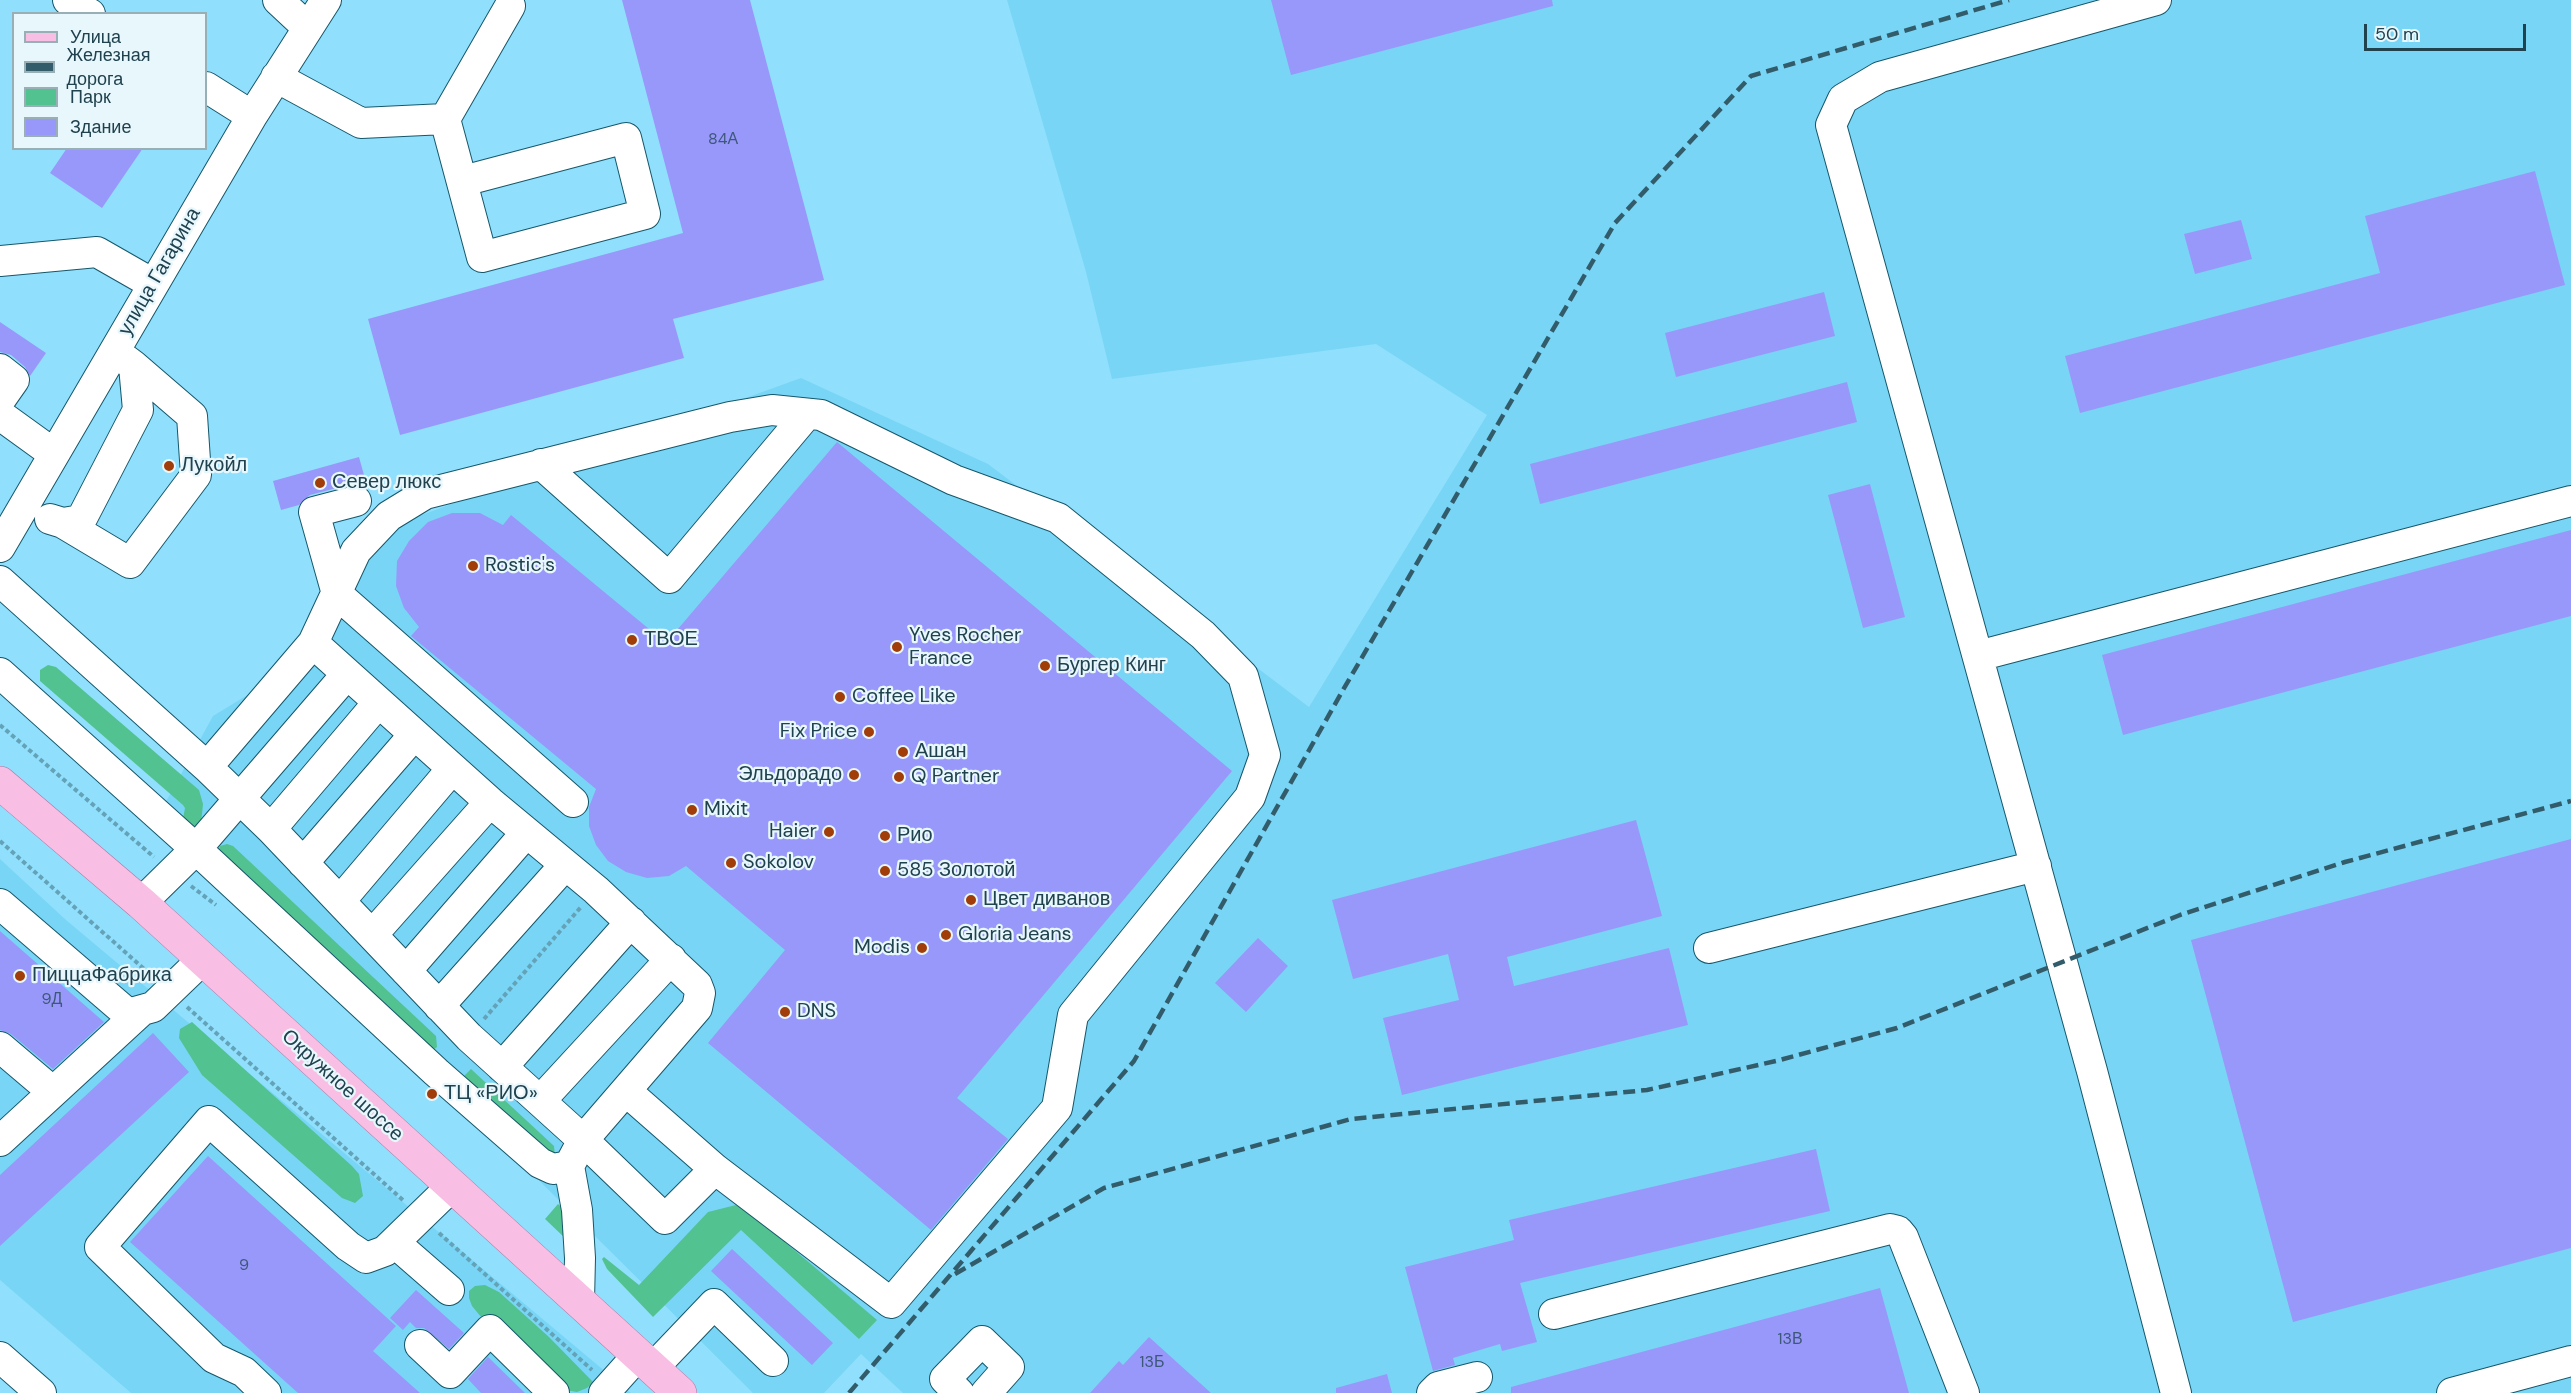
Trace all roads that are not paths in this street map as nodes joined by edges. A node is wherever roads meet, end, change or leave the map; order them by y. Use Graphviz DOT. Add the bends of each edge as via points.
graph roads {
  1 [pos="68,0"];
  2 [pos="278,0"];
  3 [pos="326,0"];
  4 [pos="2156,0"];
  5 [pos="510,6"];
  6 [pos="87,12"];
  7 [pos="308,28"];
  8 [pos="276,77"];
  9 [pos="207,88"];
  10 [pos="252,116"];
  11 [pos="445,118"];
  12 [pos="463,181"];
  13 [pos="0,261"];
  14 [pos="153,284"];
  15 [pos="124,359"];
  16 [pos="0,369"];
  17 [pos="0,399"];
  18 [pos="807,414"];
  19 [pos="0,415"];
  20 [pos="54,454"];
  21 [pos="541,464"];
  22 [pos="356,501"];
  23 [pos="2571,501"];
  24 [pos="21,511"];
  25 [pos="63,523"];
  26 [pos="0,547"];
  27 [pos="0,581"];
  28 [pos="337,594"];
  29 [pos="313,643"];
  30 [pos="1978,656"];
  31 [pos="0,672"];
  32 [pos="347,674"];
  33 [pos="378,703"];
  34 [pos="414,735"];
  35 [pos="207,767"];
  36 [pos="452,769"];
  37 [pos="0,783"];
  38 [pos="239,798"];
  39 [pos="573,801"];
  40 [pos="490,802"];
  41 [pos="271,829"];
  42 [pos="526,833"];
  43 [pos="196,849"];
  44 [pos="303,863"];
  45 [pos="565,865"];
  46 [pos="2036,866"];
  47 [pos="340,901"];
  48 [pos="141,903"];
  49 [pos="0,904"];
  50 [pos="631,922"];
  51 [pos="372,935"];
  52 [pos="1709,948"];
  53 [pos="202,959"];
  54 [pos="670,959"];
  55 [pos="406,971"];
  56 [pos="439,1006"];
  57 [pos="139,1013"];
  58 [pos="0,1047"];
  59 [pos="502,1067"];
  60 [pos="626,1091"];
  61 [pos="53,1092"];
  62 [pos="540,1101"];
  63 [pos="0,1141"];
  64 [pos="576,1153"];
  65 [pos="715,1169"];
  66 [pos="452,1186"];
  67 [pos="395,1243"];
  68 [pos="449,1290"];
  69 [pos="579,1301"];
  70 [pos="1554,1314"];
  71 [pos="420,1345"];
  72 [pos="0,1357"];
  73 [pos="773,1361"];
  74 [pos="2571,1361"];
  75 [pos="645,1362"];
  76 [pos="1477,1377"];
  77 [pos="452,1383"];
  78 [pos="607,1390"];
  79 [pos="41,1393"];
  80 [pos="266,1393"];
  81 [pos="554,1393"];
  82 [pos="680,1393"];
  83 [pos="959,1393"];
  84 [pos="986,1393"];
  85 [pos="1432,1393"];
  86 [pos="1964,1393"];
  87 [pos="2176,1393"];
  88 [pos="2452,1393"];
  1 -- 6 [label="street"];
  2 -- 7 [label="street"];
  3 -- 7 [label="street, улица Гагарина"];
  4 -- 30 [label="street" via="1880,77 1843,99 1831,125"];
  5 -- 11 [label="street"];
  7 -- 8 [label="street, улица Гагарина"];
  8 -- 10 [label="street, улица Гагарина"];
  8 -- 11 [label="street" via="361,123"];
  9 -- 10 [label="street"];
  10 -- 14 [label="street, улица Гагарина"];
  11 -- 12 [label="street"];
  12 -- 12 [label="street" via="482,257 645,214 626,138"];
  13 -- 14 [label="street" via="97,252"];
  14 -- 15 [label="street, улица Гагарина"];
  15 -- 20 [label="street, улица Гагарина"];
  15 -- 25 [label="street" via="138,410 81,519"];
  15 -- 25 [label="street" via="192,416 196,475 130,563"];
  16 -- 17 [label="street" via="14,380"];
  18 -- 21 [label="street" via="772,410 730,417"];
  18 -- 21 [label="street" via="669,578"];
  18 -- 65 [label="street" via="821,416 954,480 1058,518 1203,635 1244,676 1265,755 1250,797 1073,1016 1057,1108 891,1303"];
  19 -- 20 [label="street"];
  20 -- 24 [label="street, улица Гагарина"];
  21 -- 28 [label="street" via="425,494 389,516 356,551"];
  22 -- 28 [label="street" via="314,512"];
  23 -- 30 [label="street"];
  24 -- 25 [label="street"];
  24 -- 26 [label="street, улица Гагарина"];
  27 -- 35 [label="street"];
  28 -- 29 [label="street"];
  28 -- 39 [label="street"];
  29 -- 32 [label="street"];
  29 -- 35 [label="street"];
  30 -- 46 [label="street"];
  31 -- 43 [label="street"];
  32 -- 33 [label="street"];
  32 -- 38 [label="street"];
  33 -- 34 [label="street"];
  33 -- 41 [label="street"];
  34 -- 36 [label="street"];
  34 -- 44 [label="street"];
  35 -- 38 [label="street"];
  36 -- 40 [label="street"];
  36 -- 47 [label="street"];
  37 -- 48 [label="main road, Окружное шоссе"];
  38 -- 41 [label="street"];
  38 -- 43 [label="street"];
  40 -- 42 [label="street"];
  40 -- 51 [label="street"];
  41 -- 44 [label="street"];
  42 -- 45 [label="street"];
  42 -- 55 [label="street"];
  43 -- 48 [label="street"];
  43 -- 64 [label="street" via="540,1163 553,1169"];
  44 -- 47 [label="street"];
  45 -- 50 [label="street"];
  45 -- 56 [label="street"];
  46 -- 52 [label="street"];
  46 -- 87 [label="street"];
  47 -- 51 [label="street"];
  48 -- 53 [label="main road, Окружное шоссе"];
  49 -- 57 [label="street" via="128,1014"];
  50 -- 54 [label="street"];
  50 -- 59 [label="street"];
  51 -- 55 [label="street"];
  53 -- 57 [label="street" via="153,1007"];
  53 -- 66 [label="main road, Окружное шоссе"];
  54 -- 60 [label="street" via="697,986 697,1008"];
  54 -- 62 [label="street"];
  55 -- 56 [label="street"];
  56 -- 59 [label="street"];
  57 -- 61 [label="street"];
  58 -- 61 [label="street"];
  59 -- 62 [label="street"];
  60 -- 64 [label="street"];
  60 -- 65 [label="street"];
  61 -- 63 [label="street"];
  62 -- 64 [label="street"];
  64 -- 65 [label="street" via="665,1219"];
  64 -- 69 [label="street"];
  66 -- 67 [label="street"];
  66 -- 69 [label="main road, Окружное шоссе"];
  67 -- 68 [label="street"];
  67 -- 80 [label="street" via="366,1258 209,1121 100,1247 214,1358 244,1372"];
  69 -- 75 [label="main road, Окружное шоссе"];
  70 -- 86 [label="street" via="1890,1229 1903,1237"];
  71 -- 77 [label="street"];
  72 -- 79 [label="street"];
  73 -- 75 [label="street" via="714,1304"];
  74 -- 88 [label="street"];
  75 -- 78 [label="street"];
  75 -- 82 [label="main road, Окружное шоссе"];
  76 -- 85 [label="street" via="1438,1387"];
  77 -- 81 [label="street" via="490,1330"];
  83 -- 84 [label="street" via="945,1379 982,1341 1009,1367"];
}
